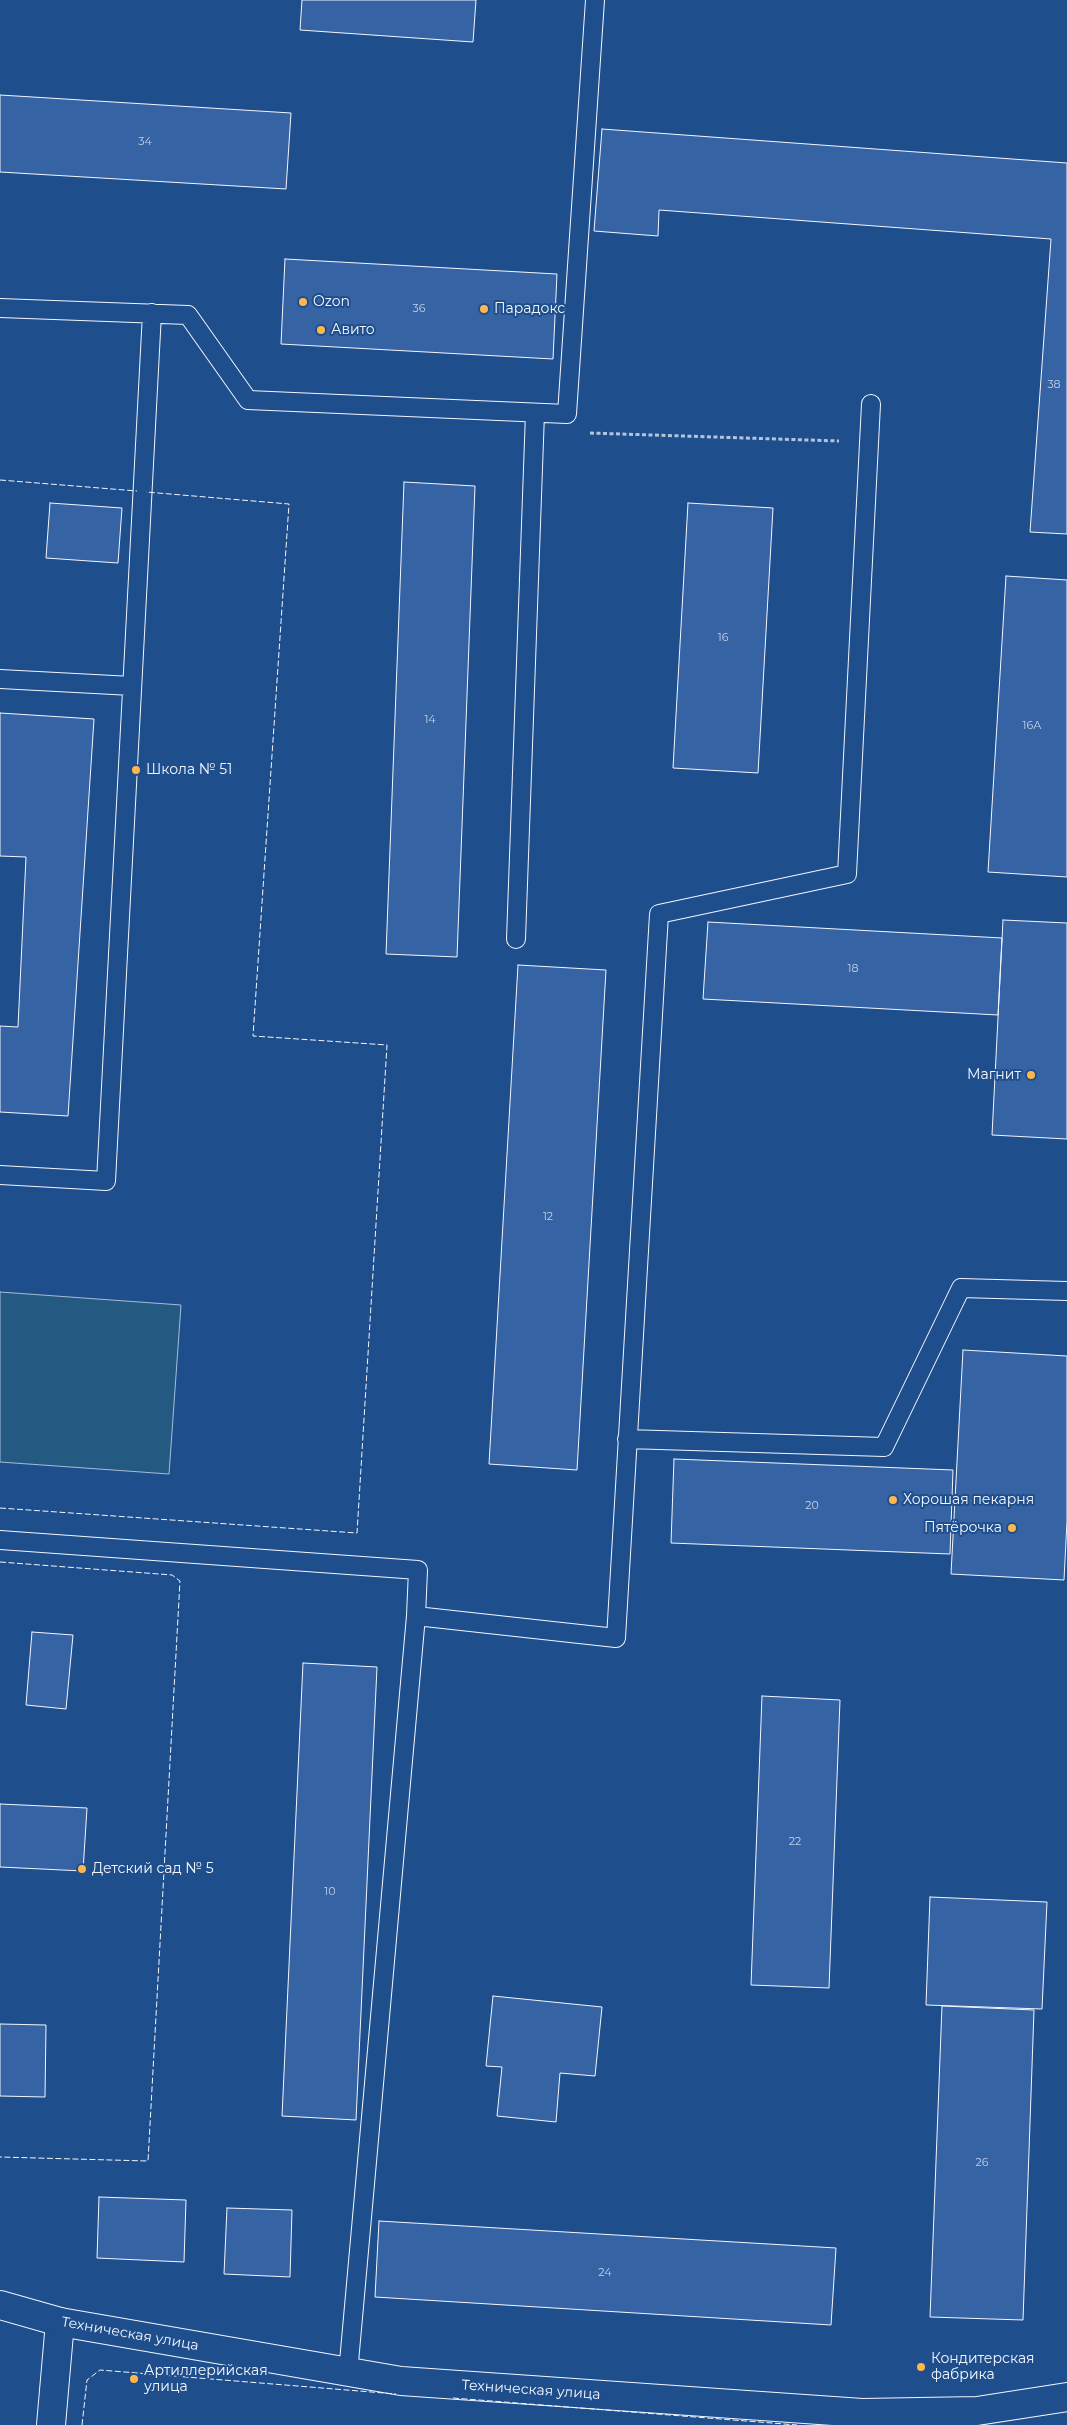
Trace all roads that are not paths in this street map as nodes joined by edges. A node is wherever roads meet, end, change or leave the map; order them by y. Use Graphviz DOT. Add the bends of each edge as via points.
graph roads {
  1 [pos="595,0"];
  2 [pos="0,308"];
  3 [pos="152,313"];
  4 [pos="871,404"];
  5 [pos="535,413"];
  6 [pos="0,679"];
  7 [pos="132,686"];
  8 [pos="516,938"];
  9 [pos="0,1175"];
  10 [pos="1067,1291"];
  11 [pos="627,1439"];
  12 [pos="0,1540"];
  13 [pos="416,1616"];
  14 [pos="0,2305"];
  15 [pos="60,2322"];
  16 [pos="348,2373"];
  17 [pos="1067,2397"];
  18 [pos="51,2425"];
  1 -- 5 [label="lane" via="567,414"];
  2 -- 3 [label="lane"];
  3 -- 5 [label="lane" via="188,315 248,400"];
  3 -- 7 [label="lane"];
  4 -- 11 [label="lane" via="847,874 659,914"];
  5 -- 8 [label="lane"];
  6 -- 7 [label="lane"];
  7 -- 9 [label="lane" via="106,1181"];
  10 -- 11 [label="lane" via="961,1288 884,1447"];
  11 -- 13 [label="lane" via="616,1638"];
  12 -- 13 [label="lane" via="418,1570"];
  13 -- 16 [label="lane"];
  14 -- 15 [label="street, Техническая улица"];
  15 -- 16 [label="street, Техническая улица"];
  15 -- 18 [label="street"];
  16 -- 17 [label="street, Техническая улица" via="401,2381 862,2412 978,2411"];
}
